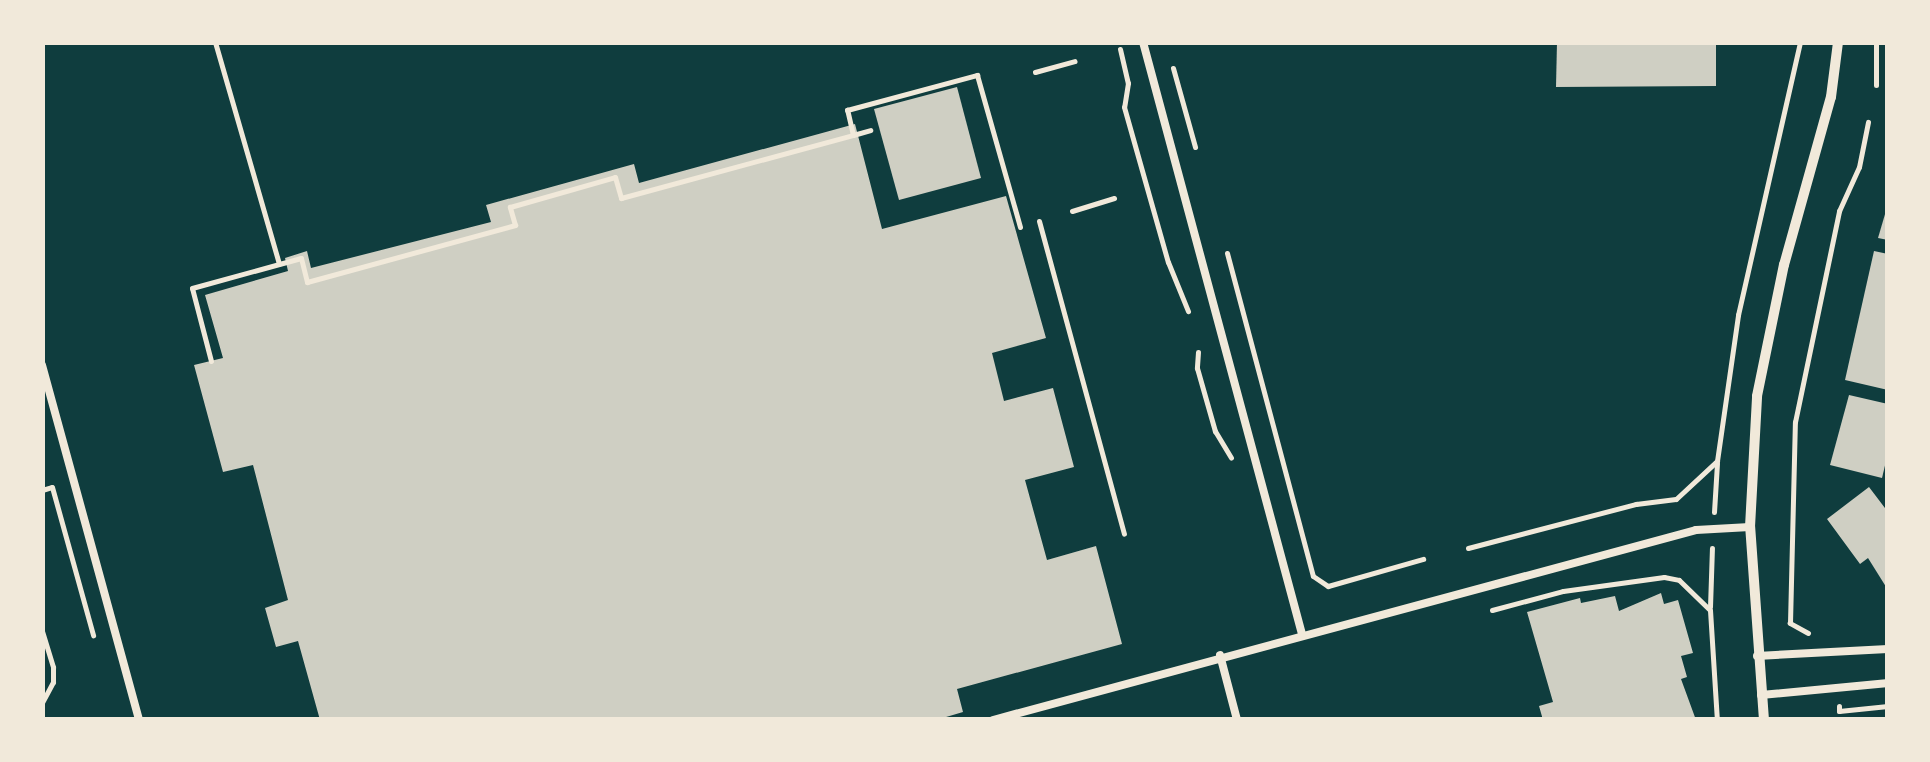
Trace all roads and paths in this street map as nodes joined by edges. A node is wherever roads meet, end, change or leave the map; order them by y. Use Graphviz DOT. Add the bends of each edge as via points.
graph roads {
  1 [pos="215,42"];
  2 [pos="1143,42"];
  3 [pos="1800,42"];
  4 [pos="1838,42"];
  5 [pos="1876,42"];
  6 [pos="1130,46"];
  7 [pos="1120,49"];
  8 [pos="1108,52"];
  9 [pos="1170,60"];
  10 [pos="1075,61"];
  11 [pos="1036,72"];
  12 [pos="1876,85"];
  13 [pos="1868,122"];
  14 [pos="870,130"];
  15 [pos="853,135"];
  16 [pos="1195,147"];
  17 [pos="1114,198"];
  18 [pos="510,207"];
  19 [pos="501,210"];
  20 [pos="1072,211"];
  21 [pos="1039,221"];
  22 [pos="1020,227"];
  23 [pos="1227,252"];
  24 [pos="279,264"];
  25 [pos="1188,311"];
  26 [pos="1198,352"];
  27 [pos="211,361"];
  28 [pos="42,365"];
  29 [pos="1231,458"];
  30 [pos="52,487"];
  31 [pos="42,490"];
  32 [pos="1750,527"];
  33 [pos="1124,534"];
  34 [pos="1468,548"];
  35 [pos="1422,560"];
  36 [pos="1492,610"];
  37 [pos="1790,623"];
  38 [pos="42,631"];
  39 [pos="1302,634"];
  40 [pos="1888,649"];
  41 [pos="1220,655"];
  42 [pos="1757,656"];
  43 [pos="1888,683"];
  44 [pos="1761,695"];
  45 [pos="42,703"];
  46 [pos="1888,706"];
  47 [pos="1839,711"];
  48 [pos="138,720"];
  49 [pos="993,720"];
  50 [pos="1237,720"];
  51 [pos="1717,720"];
  52 [pos="1764,720"];
  1 -- 24 [label="path"];
  2 -- 39 [label="lane"];
  3 -- 34 [label="path" via="1738,315 1717,461 1676,499"];
  4 -- 32 [label="street" via="1827,115 1784,266 1757,396"];
  5 -- 12 [label="path"];
  6 -- 7 [label="path"];
  7 -- 8 [label="path"];
  7 -- 25 [label="path" via="1128,83 1124,107"];
  9 -- 16 [label="path"];
  10 -- 11 [label="path"];
  13 -- 37 [label="path" via="1859,168 1839,211 1795,422"];
  14 -- 15 [label="path"];
  15 -- 18 [label="path" via="620,198 616,177"];
  15 -- 22 [label="path" via="847,110 977,75"];
  17 -- 20 [label="path"];
  18 -- 19 [label="path"];
  18 -- 24 [label="path" via="515,225 307,282 300,258"];
  21 -- 33 [label="path"];
  23 -- 35 [label="path" via="1313,576 1328,586"];
  24 -- 27 [label="path" via="192,288"];
  26 -- 29 [label="path" via="1214,431"];
  28 -- 48 [label="lane"];
  30 -- 31 [label="path"];
  32 -- 39 [label="lane" via="1696,530"];
  32 -- 42 [label="street"];
  36 -- 51 [label="path" via="1593,586 1679,580 1710,610"];
  38 -- 45 [label="path" via="53,667"];
  39 -- 41 [label="lane"];
  40 -- 42 [label="lane"];
  41 -- 49 [label="lane"];
  41 -- 50 [label="lane"];
  42 -- 44 [label="street"];
  43 -- 44 [label="lane"];
  44 -- 52 [label="street"];
  46 -- 47 [label="path"];
}
